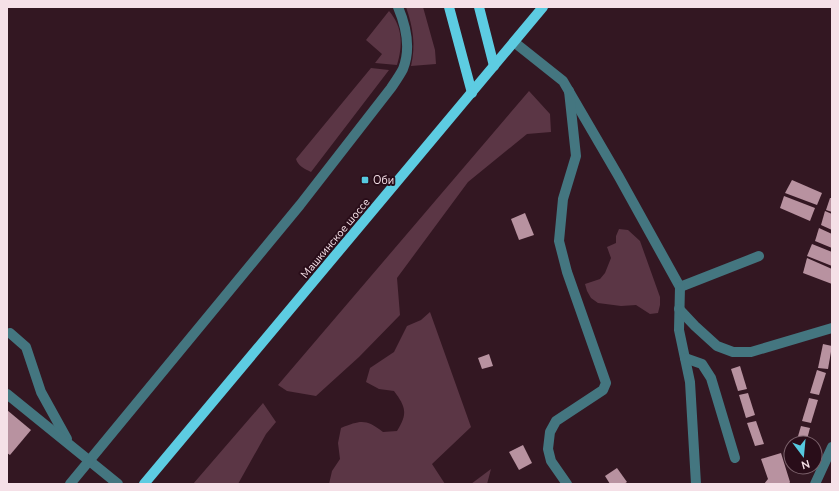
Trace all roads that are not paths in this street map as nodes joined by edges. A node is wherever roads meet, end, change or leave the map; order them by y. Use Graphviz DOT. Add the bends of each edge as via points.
graph roads {
  1 [pos="398,7"];
  2 [pos="450,7"];
  3 [pos="479,7"];
  4 [pos="543,7"];
  5 [pos="514,42"];
  6 [pos="494,66"];
  7 [pos="569,91"];
  8 [pos="472,93"];
  9 [pos="759,256"];
  10 [pos="680,287"];
  11 [pos="679,309"];
  12 [pos="832,328"];
  13 [pos="10,333"];
  14 [pos="685,358"];
  15 [pos="7,394"];
  16 [pos="70,445"];
  17 [pos="832,447"];
  18 [pos="734,458"];
  19 [pos="89,460"];
  20 [pos="70,484"];
  21 [pos="118,484"];
  22 [pos="144,484"];
  23 [pos="567,484"];
  24 [pos="696,484"];
  25 [pos="815,484"];
  1 -- 19 [label="lane" via="406,34 407,53 403,69 391,88 300,205"];
  2 -- 8 [label="main road"];
  3 -- 6 [label="main road"];
  4 -- 5 [label="main road, Машкинское шоссе"];
  5 -- 6 [label="main road, Машкинское шоссе"];
  5 -- 7 [label="lane" via="563,81"];
  6 -- 8 [label="main road, Машкинское шоссе"];
  7 -- 10 [label="lane"];
  7 -- 23 [label="lane" via="576,156 563,200 559,241 567,272 606,383 603,390 556,421 550,432 548,448 551,461"];
  8 -- 22 [label="main road, Машкинское шоссе"];
  9 -- 10 [label="lane"];
  10 -- 11 [label="lane"];
  11 -- 12 [label="lane" via="717,346 733,352 751,352"];
  11 -- 14 [label="lane" via="679,330"];
  13 -- 16 [label="lane" via="26,347 41,392"];
  14 -- 18 [label="lane" via="702,364 711,378"];
  14 -- 24 [label="lane" via="690,382"];
  15 -- 16 [label="lane"];
  16 -- 19 [label="lane"];
  17 -- 25 [label="lane"];
  19 -- 20 [label="lane"];
  19 -- 21 [label="lane"];
}
